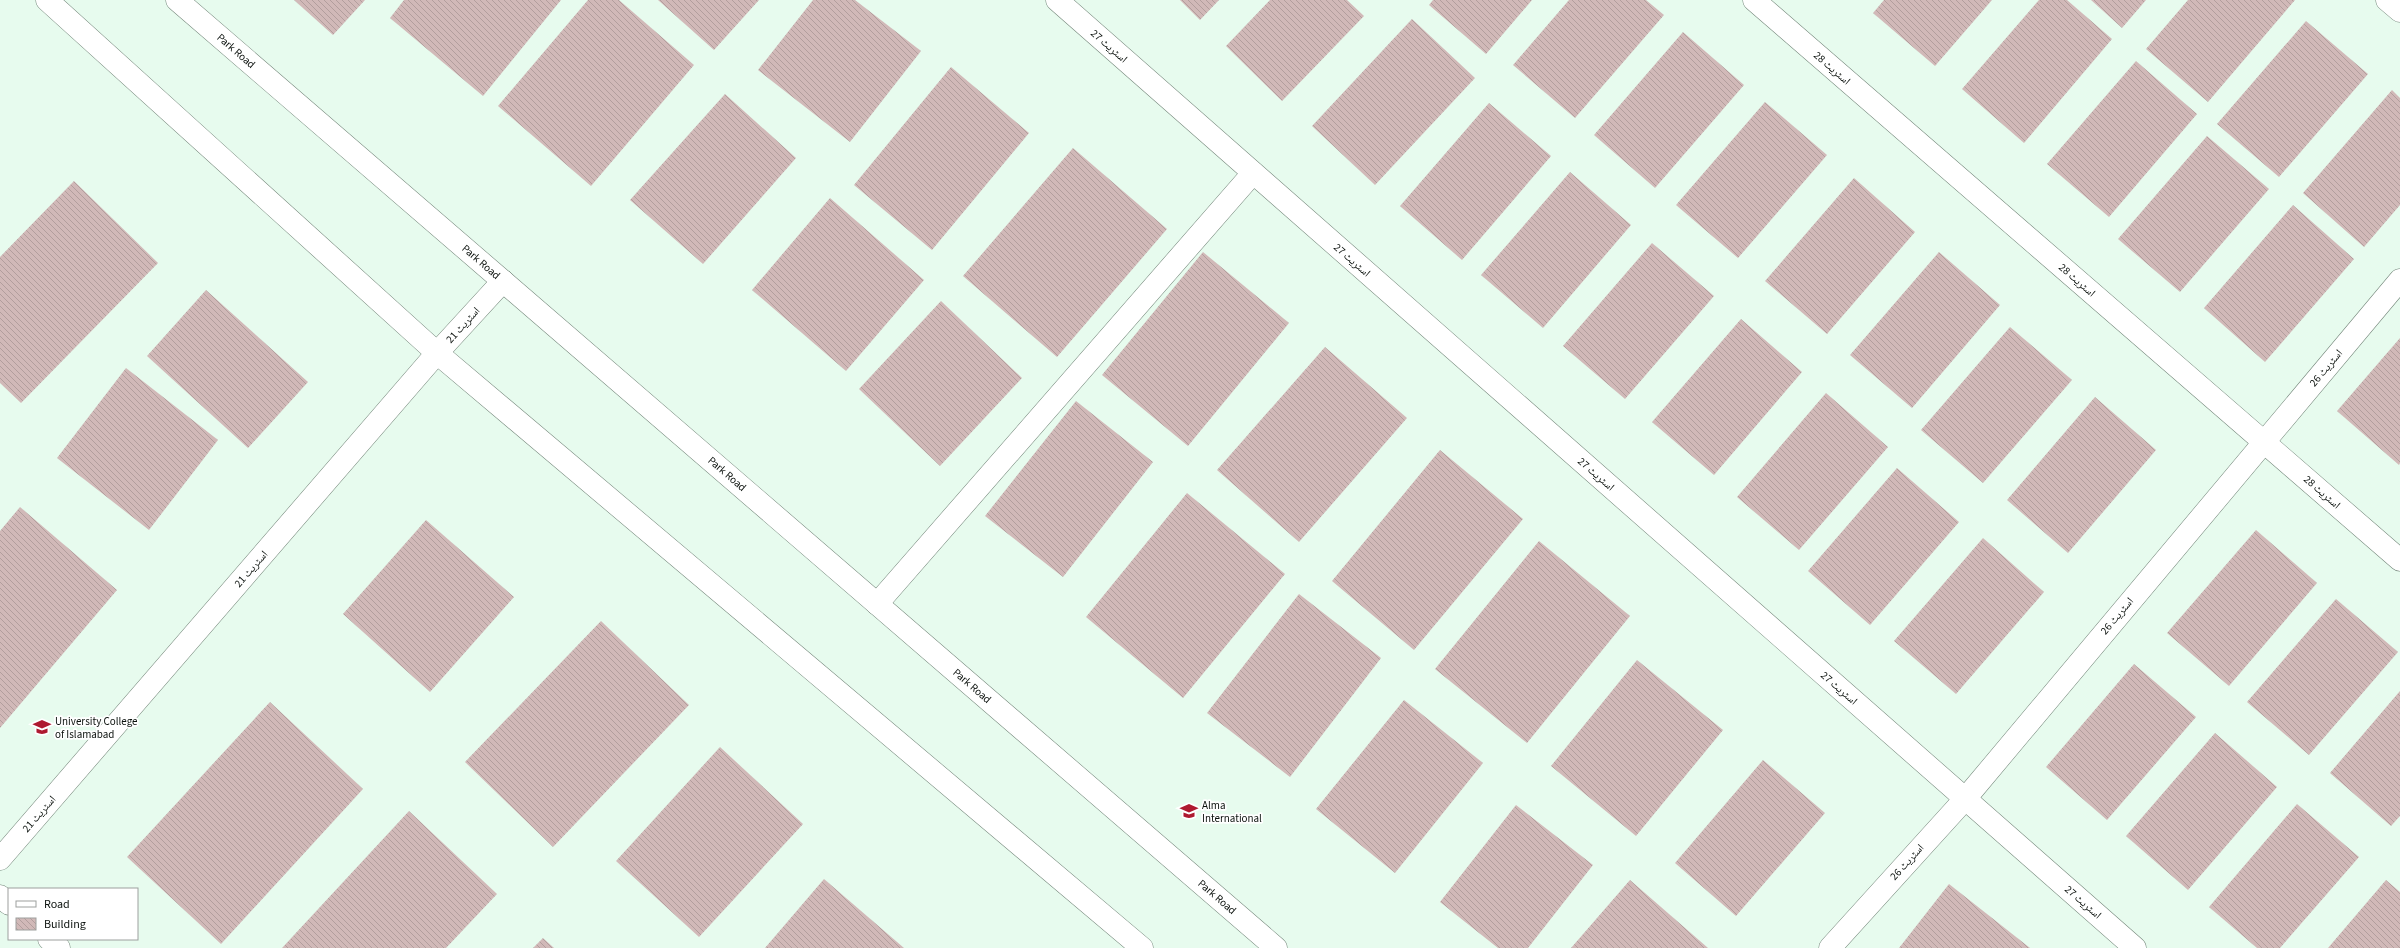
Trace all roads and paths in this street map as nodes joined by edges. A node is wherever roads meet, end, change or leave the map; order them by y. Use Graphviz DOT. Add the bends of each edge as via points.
graph roads {
  1 [pos="47,0"];
  2 [pos="177,0"];
  3 [pos="1057,0"];
  4 [pos="1754,0"];
  5 [pos="2387,0"];
  6 [pos="2400,11"];
  7 [pos="1253,173"];
  8 [pos="2400,280"];
  9 [pos="503,281"];
  10 [pos="437,353"];
  11 [pos="2264,441"];
  12 [pos="2400,560"];
  13 [pos="877,604"];
  14 [pos="1965,799"];
  15 [pos="0,859"];
  16 [pos="0,896"];
  17 [pos="8,903"];
  18 [pos="50,940"];
  19 [pos="59,948"];
  20 [pos="1142,948"];
  21 [pos="1276,948"];
  22 [pos="1830,948"];
  23 [pos="2135,948"];
  1 -- 10 [label="street"];
  2 -- 9 [label="street, Park Road"];
  3 -- 7 [label="street, اسٹریٹ 27"];
  4 -- 11 [label="street, اسٹریٹ 28"];
  5 -- 6 [label="street"];
  7 -- 13 [label="street"];
  7 -- 14 [label="street, اسٹریٹ 27"];
  8 -- 11 [label="street, اسٹریٹ 26"];
  9 -- 10 [label="street, اسٹریٹ 21"];
  9 -- 13 [label="street, Park Road"];
  10 -- 15 [label="street, اسٹریٹ 21"];
  10 -- 20 [label="street"];
  11 -- 12 [label="street, اسٹریٹ 28"];
  11 -- 14 [label="street, اسٹریٹ 26"];
  13 -- 21 [label="street, Park Road"];
  14 -- 22 [label="street, اسٹریٹ 26"];
  14 -- 23 [label="street, اسٹریٹ 27"];
  16 -- 17 [label="street"];
  18 -- 19 [label="street"];
}
